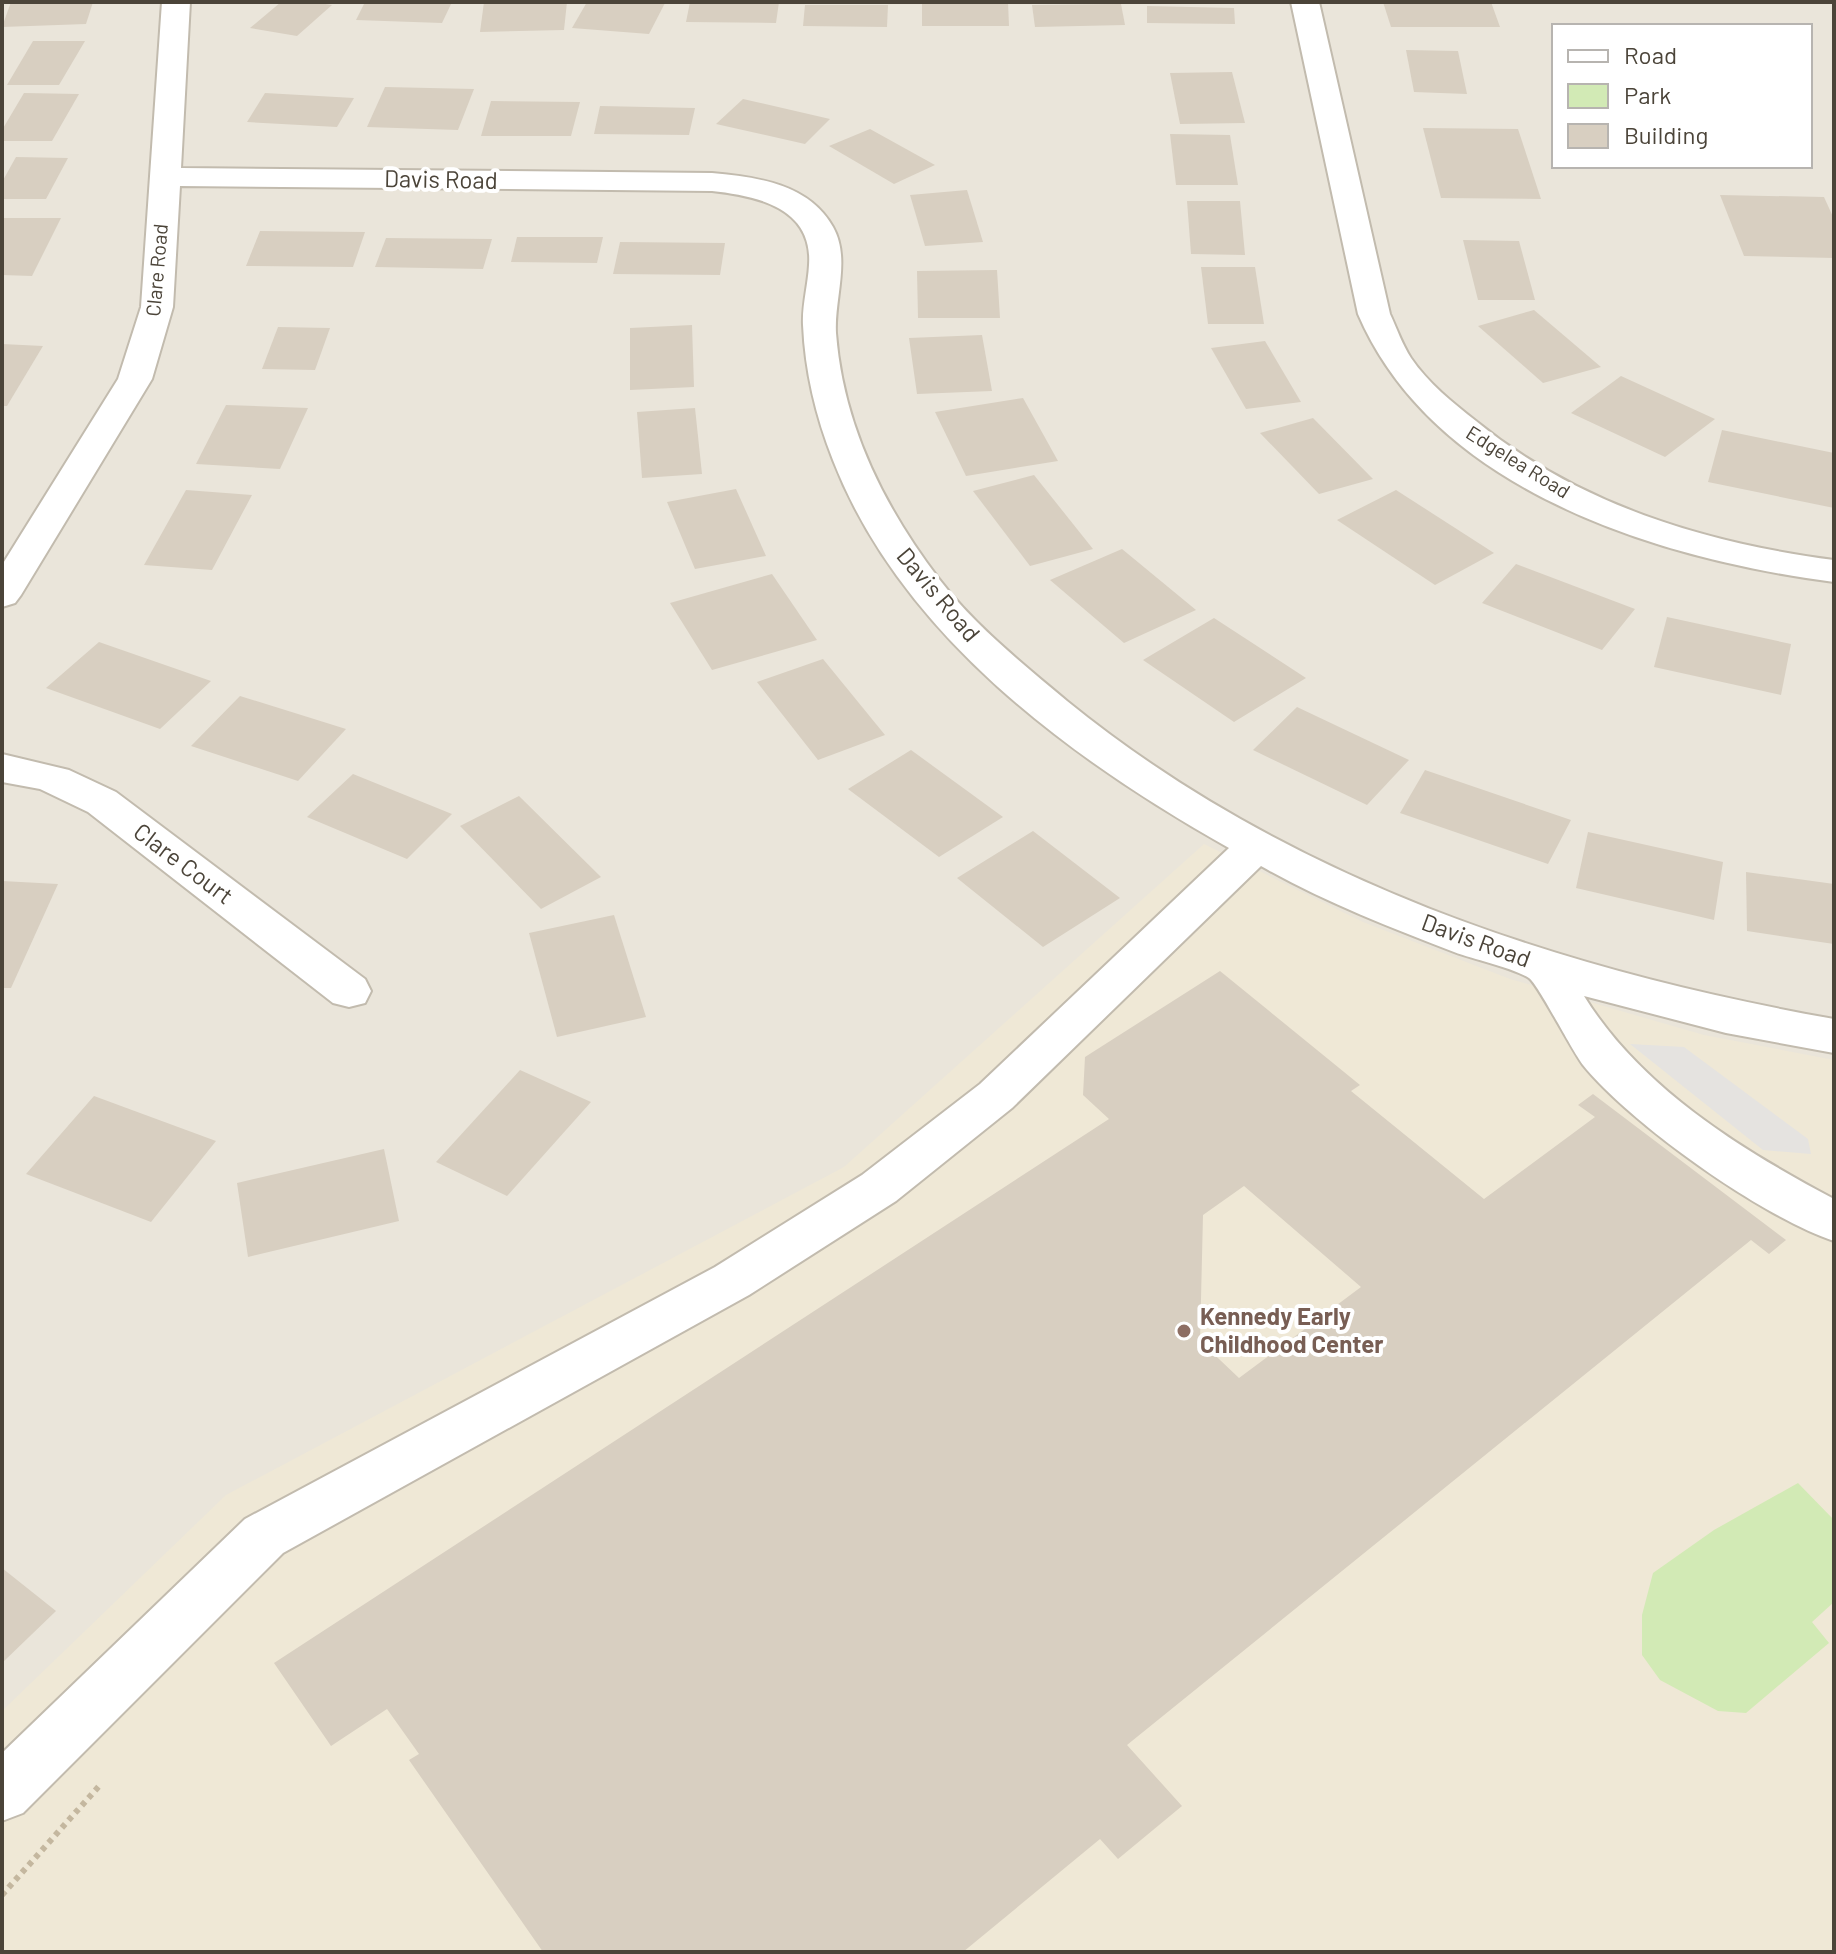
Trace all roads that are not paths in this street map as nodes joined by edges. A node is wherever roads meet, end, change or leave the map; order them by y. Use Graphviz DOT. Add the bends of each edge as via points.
graph roads {
  1 [pos="176,2"];
  2 [pos="1305,2"];
  3 [pos="165,177"];
  4 [pos="1834,571"];
  5 [pos="2,595"];
  6 [pos="2,768"];
  7 [pos="1256,846"];
  8 [pos="1546,966"];
  9 [pos="349,991"];
  10 [pos="1834,1036"];
  11 [pos="1834,1222"];
  12 [pos="2,1793"];
  1 -- 3 [label="street, Clare Road"];
  2 -- 4 [label="street, Edgelea Road" via="1374,314 1392,354 1425,394 1476,440 1589,505 1659,533 1735,554"];
  3 -- 5 [label="street, Clare Road" via="157,307 135,379"];
  3 -- 7 [label="street, Davis Road" via="712,182 769,192 800,206 819,227 825,246 819,321 833,415 861,483 929,592 1048,709 1193,811"];
  6 -- 9 [label="street, Clare Court" via="33,771 74,785 102,802"];
  7 -- 8 [label="street, Davis Road" via="1394,911"];
  7 -- 12 [label="street" via="996,1096 879,1188 732,1281 264,1536"];
  8 -- 10 [label="street, Davis Road" via="1666,1003"];
  8 -- 11 [label="street" via="1576,1023 1614,1069 1688,1130"];
}
